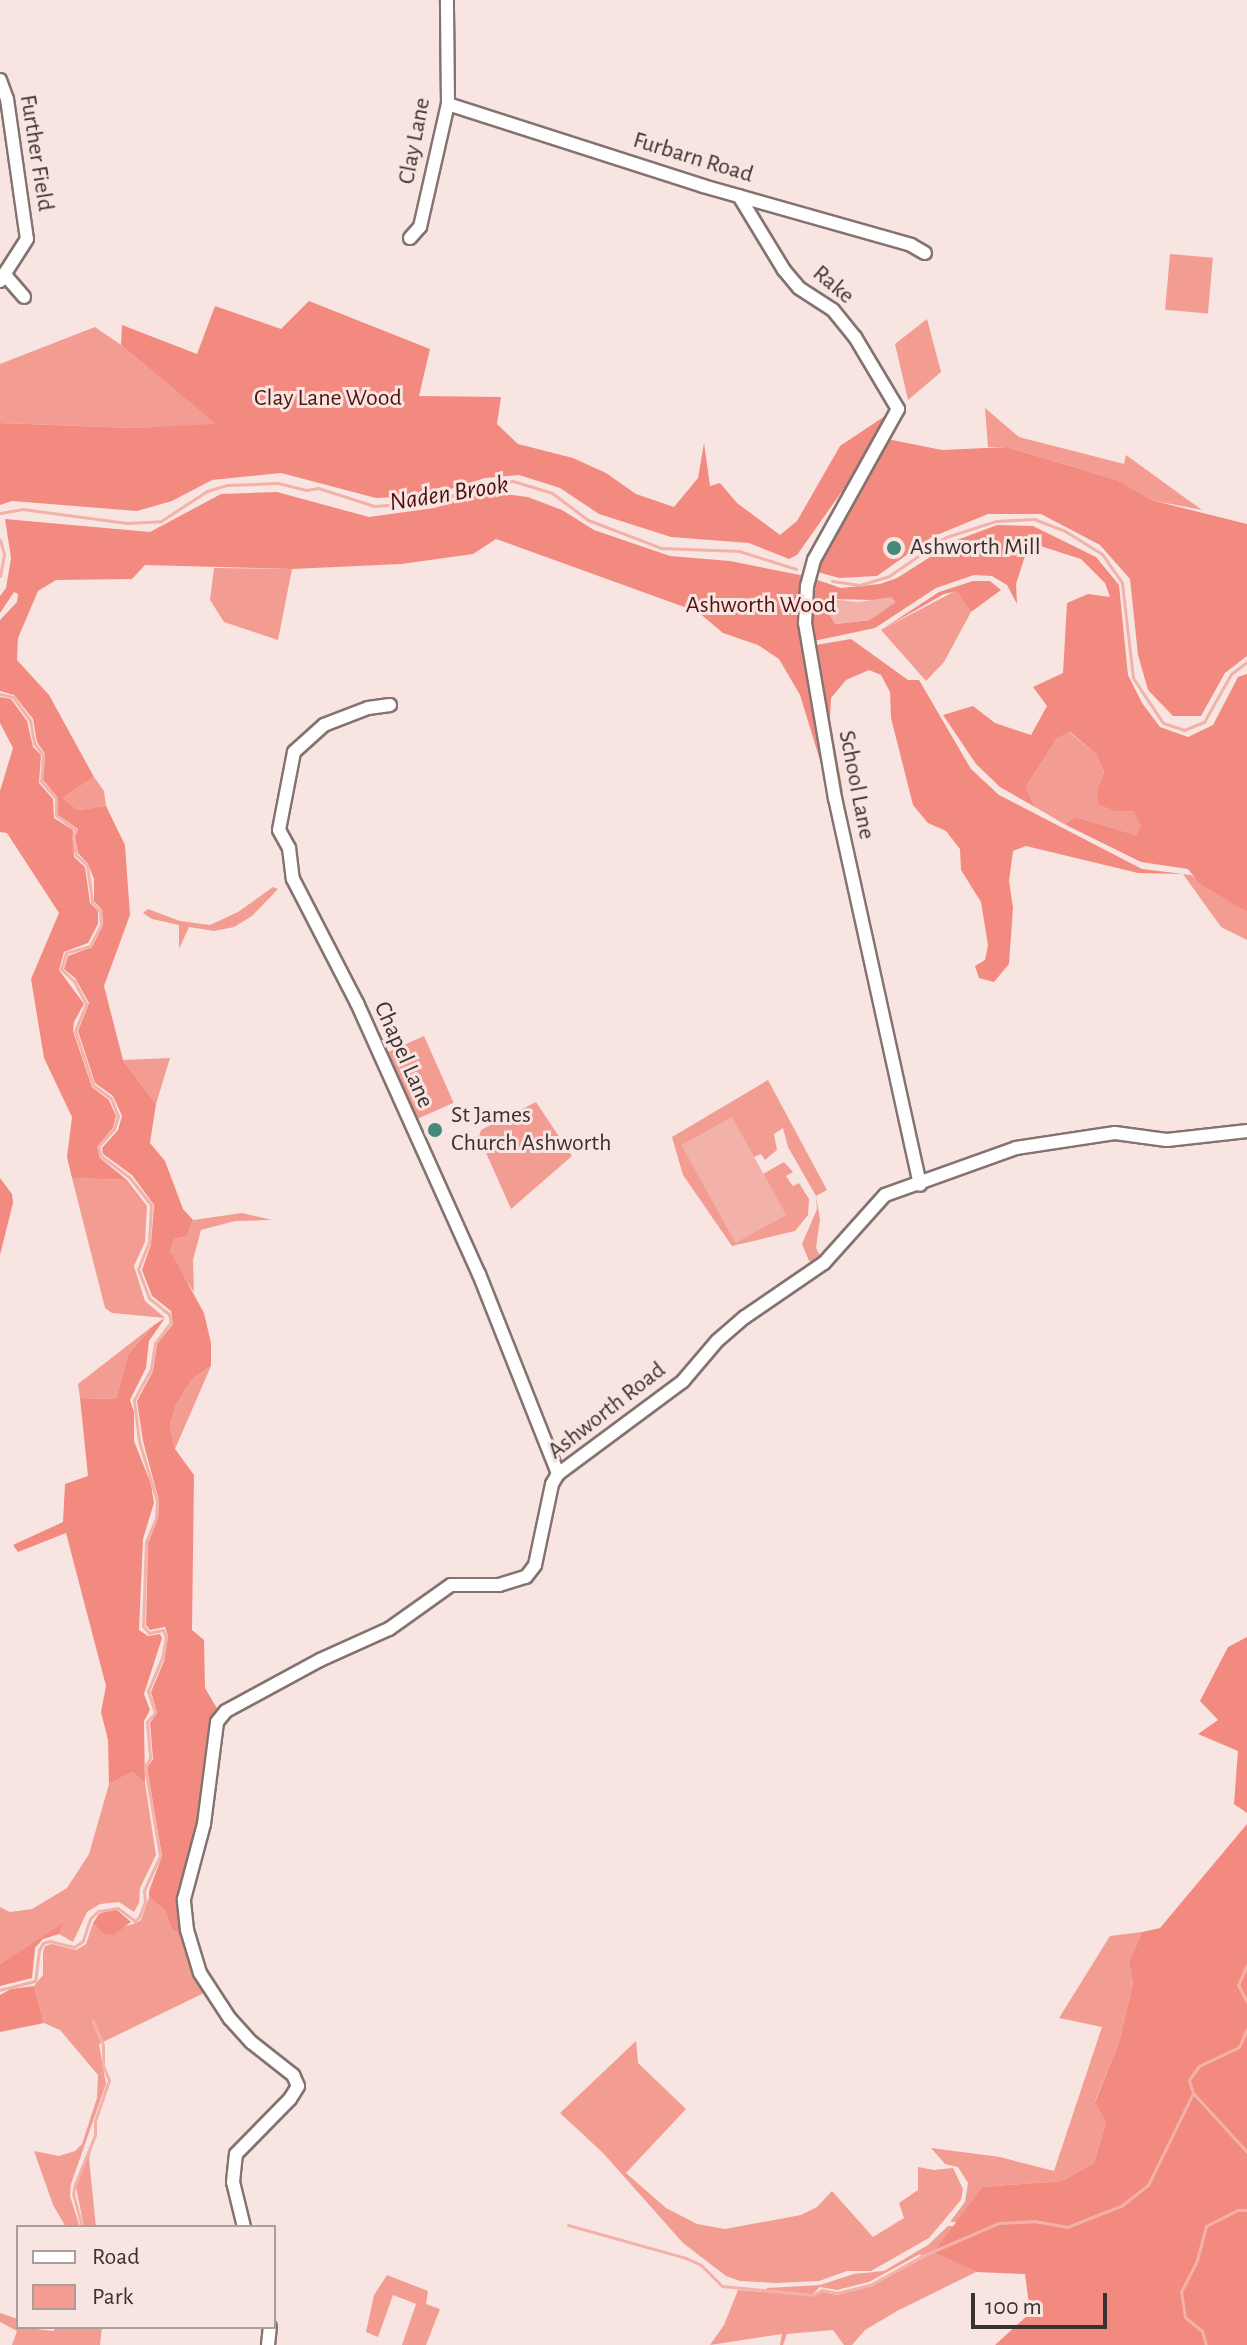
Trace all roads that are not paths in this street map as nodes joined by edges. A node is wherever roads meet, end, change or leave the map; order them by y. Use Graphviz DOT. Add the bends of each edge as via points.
graph roads {
  1 [pos="447,0"];
  2 [pos="0,82"];
  3 [pos="448,104"];
  4 [pos="739,196"];
  5 [pos="410,238"];
  6 [pos="925,253"];
  7 [pos="2,278"];
  8 [pos="24,297"];
  9 [pos="898,409"];
  10 [pos="390,705"];
  11 [pos="1247,1131"];
  12 [pos="920,1185"];
  13 [pos="558,1474"];
  14 [pos="244,2225"];
  1 -- 3 [label="street, Clay Lane"];
  2 -- 7 [label="street, Further Field" via="7,99 27,239"];
  3 -- 4 [label="street, Furbarn Road"];
  3 -- 5 [label="street, Clay Lane" via="420,227"];
  4 -- 6 [label="street, Furbarn Road"];
  4 -- 9 [label="street, Rake" via="784,270 799,288 833,310 855,337"];
  7 -- 8 [label="street"];
  9 -- 12 [label="street, School Lane" via="814,560 805,623 835,798"];
  10 -- 13 [label="street, Chapel Lane" via="324,725 294,752 279,830 289,848 293,879 357,1003 479,1274"];
  11 -- 12 [label="street, Ashworth Road" via="1167,1140 1115,1133 1016,1148"];
  12 -- 13 [label="street, Ashworth Road" via="877,1200 824,1263 745,1317 683,1381"];
  13 -- 14 [label="street, Ashworth Road" via="535,1565 526,1577 499,1585 451,1585 389,1629 252,1695 217,1722 204,1824 184,1899 187,1930 200,1973 230,2019 293,2075 298,2086 236,2154 233,2182"];
}
